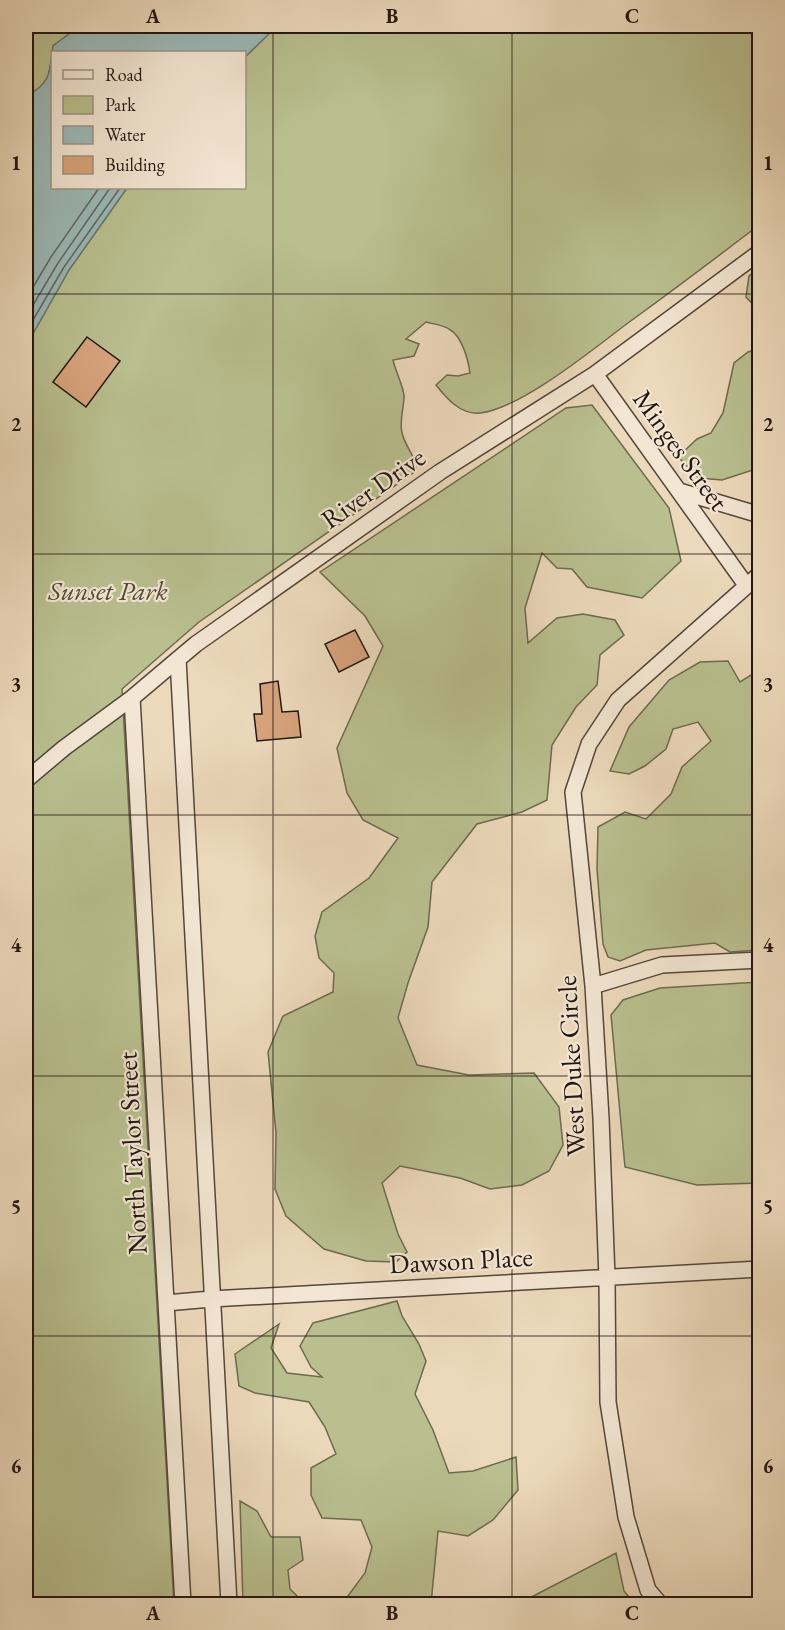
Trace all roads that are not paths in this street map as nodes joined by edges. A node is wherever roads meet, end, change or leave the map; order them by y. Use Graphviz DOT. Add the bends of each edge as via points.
graph roads {
  1 [pos="759,252"];
  2 [pos="595,374"];
  3 [pos="679,491"];
  4 [pos="759,515"];
  5 [pos="759,574"];
  6 [pos="746,585"];
  7 [pos="178,659"];
  8 [pos="132,698"];
  9 [pos="26,780"];
  10 [pos="759,960"];
  11 [pos="593,986"];
  12 [pos="759,1269"];
  13 [pos="607,1278"];
  14 [pos="211,1299"];
  15 [pos="166,1303"];
  16 [pos="183,1605"];
  17 [pos="229,1605"];
  18 [pos="660,1605"];
  1 -- 2 [label="street, River Drive"];
  2 -- 3 [label="street, Minges Street"];
  2 -- 7 [label="street, River Drive" via="440,472"];
  3 -- 4 [label="street"];
  3 -- 6 [label="street, Minges Street"];
  5 -- 6 [label="street, West Duke Circle"];
  6 -- 11 [label="street, West Duke Circle" via="618,700 590,744 573,792"];
  7 -- 8 [label="street, River Drive"];
  7 -- 14 [label="street"];
  8 -- 9 [label="street, River Drive"];
  8 -- 15 [label="street, North Taylor Street"];
  10 -- 11 [label="street" via="662,965"];
  11 -- 13 [label="street, West Duke Circle"];
  12 -- 13 [label="street, Dawson Place"];
  13 -- 14 [label="street, Dawson Place"];
  13 -- 18 [label="street, West Duke Circle" via="608,1402 626,1516 648,1590"];
  14 -- 15 [label="street, Dawson Place"];
  14 -- 17 [label="street"];
  15 -- 16 [label="street, North Taylor Street"];
}
